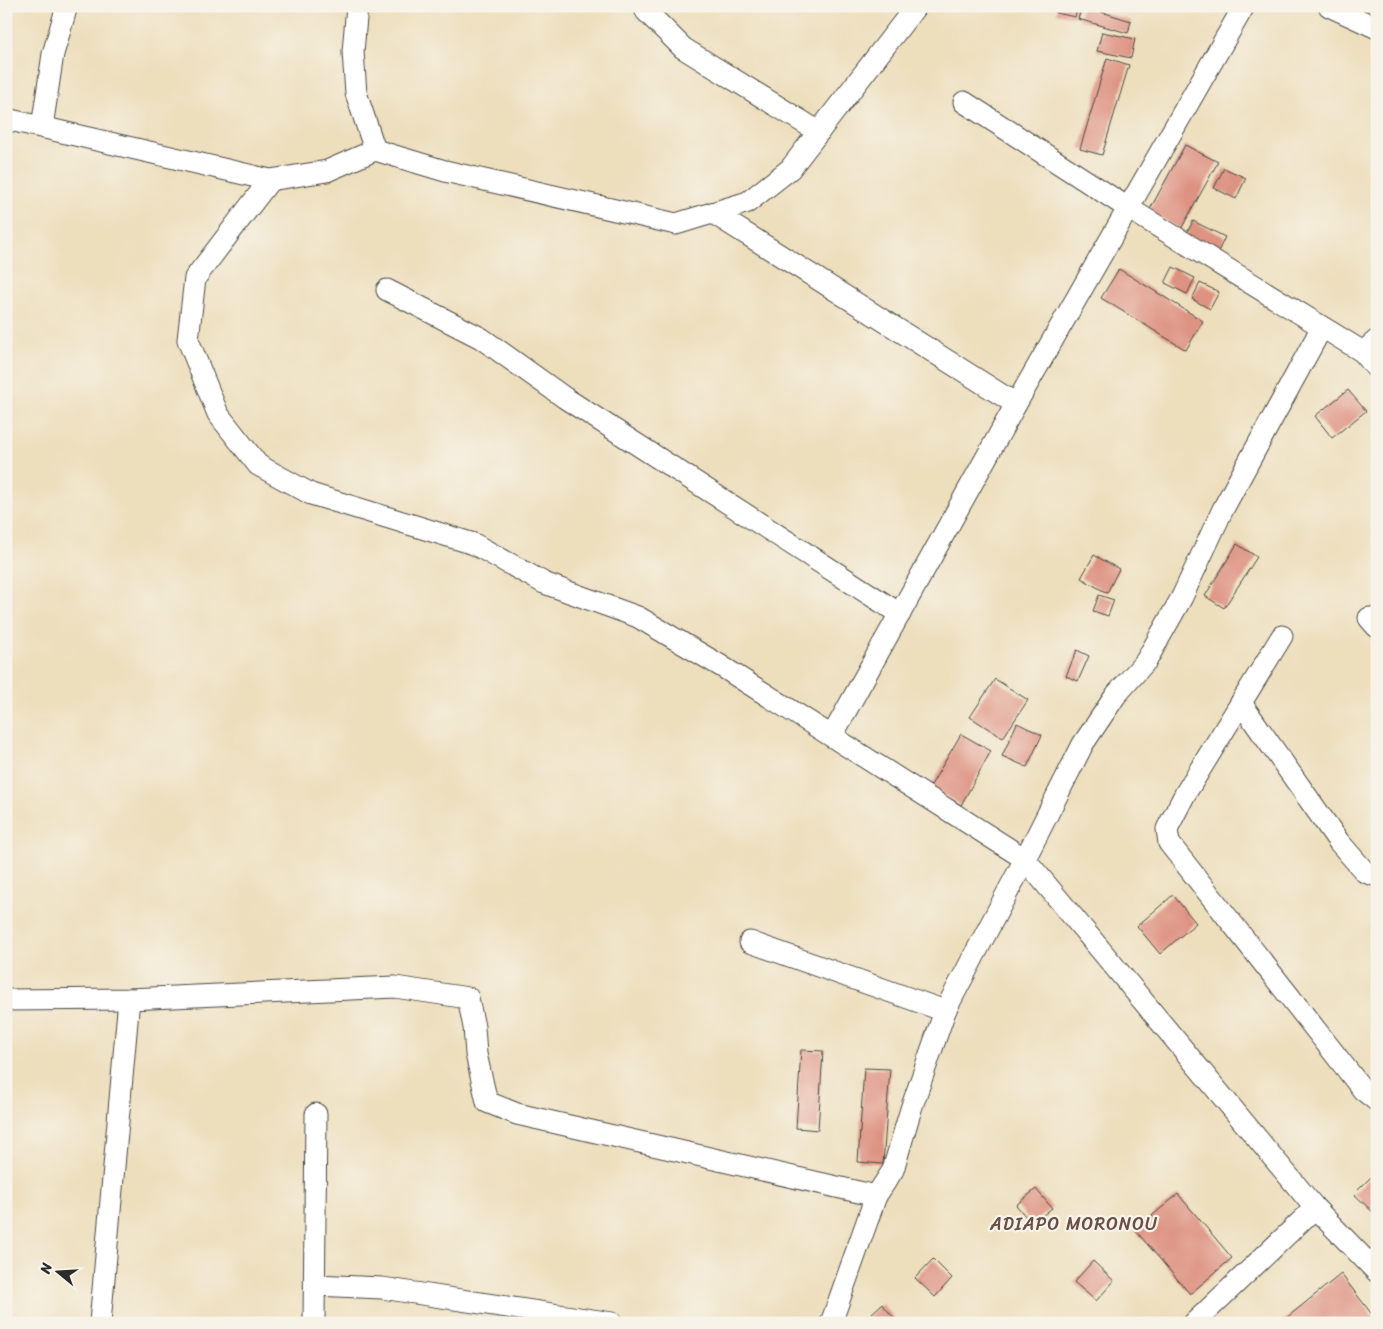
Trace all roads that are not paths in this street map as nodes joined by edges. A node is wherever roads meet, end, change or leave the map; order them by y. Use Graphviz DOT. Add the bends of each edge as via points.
graph roads {
  1 [pos="67,6"];
  2 [pos="356,6"];
  3 [pos="644,6"];
  4 [pos="916,6"];
  5 [pos="1244,6"];
  6 [pos="1329,6"];
  7 [pos="1377,28"];
  8 [pos="964,102"];
  9 [pos="6,119"];
  10 [pos="42,127"];
  11 [pos="818,132"];
  12 [pos="375,150"];
  13 [pos="270,180"];
  14 [pos="1128,208"];
  15 [pos="713,213"];
  16 [pos="387,290"];
  17 [pos="1322,327"];
  18 [pos="1370,346"];
  19 [pos="1377,368"];
  20 [pos="1016,404"];
  21 [pos="900,614"];
  22 [pos="1282,636"];
  23 [pos="1241,703"];
  24 [pos="832,736"];
  25 [pos="1025,859"];
  26 [pos="1377,876"];
  27 [pos="750,942"];
  28 [pos="129,999"];
  29 [pos="6,1000"];
  30 [pos="945,1011"];
  31 [pos="1377,1101"];
  32 [pos="316,1114"];
  33 [pos="876,1196"];
  34 [pos="1315,1208"];
  35 [pos="1377,1272"];
  36 [pos="315,1285"];
  37 [pos="100,1323"];
  38 [pos="314,1323"];
  39 [pos="612,1323"];
  40 [pos="831,1323"];
  41 [pos="1194,1323"];
  1 -- 10 [label="street" via="53,54"];
  2 -- 12 [label="street" via="353,52 356,93"];
  3 -- 11 [label="street" via="683,48"];
  4 -- 11 [label="street"];
  5 -- 14 [label="street"];
  6 -- 7 [label="street"];
  8 -- 14 [label="street"];
  9 -- 10 [label="street"];
  10 -- 13 [label="street"];
  11 -- 15 [label="street" via="790,169 748,202"];
  12 -- 13 [label="street" via="327,171"];
  12 -- 15 [label="street" via="445,170 676,224"];
  13 -- 24 [label="street" via="195,278 188,340 218,414 258,464 311,494 474,544 544,583 638,617"];
  14 -- 17 [label="street"];
  14 -- 20 [label="street"];
  15 -- 20 [label="street"];
  16 -- 21 [label="street" via="480,338 565,398"];
  17 -- 18 [label="street"];
  17 -- 25 [label="street" via="1223,509 1182,598 1146,662 1116,695 1084,744"];
  18 -- 19 [label="street"];
  20 -- 21 [label="street"];
  21 -- 24 [label="street"];
  22 -- 23 [label="street"];
  23 -- 26 [label="street" via="1339,842 1366,872"];
  23 -- 31 [label="street" via="1180,803 1167,829 1169,843 1357,1082"];
  24 -- 25 [label="street"];
  25 -- 30 [label="street"];
  25 -- 34 [label="street"];
  27 -- 30 [label="street"];
  28 -- 29 [label="street"];
  28 -- 33 [label="street" via="395,987 468,998 487,1102 517,1114"];
  28 -- 37 [label="street"];
  30 -- 33 [label="street" via="893,1170"];
  32 -- 36 [label="street"];
  33 -- 40 [label="street"];
  34 -- 35 [label="street"];
  34 -- 41 [label="street"];
  36 -- 38 [label="street"];
  36 -- 39 [label="street" via="382,1288"];
}
